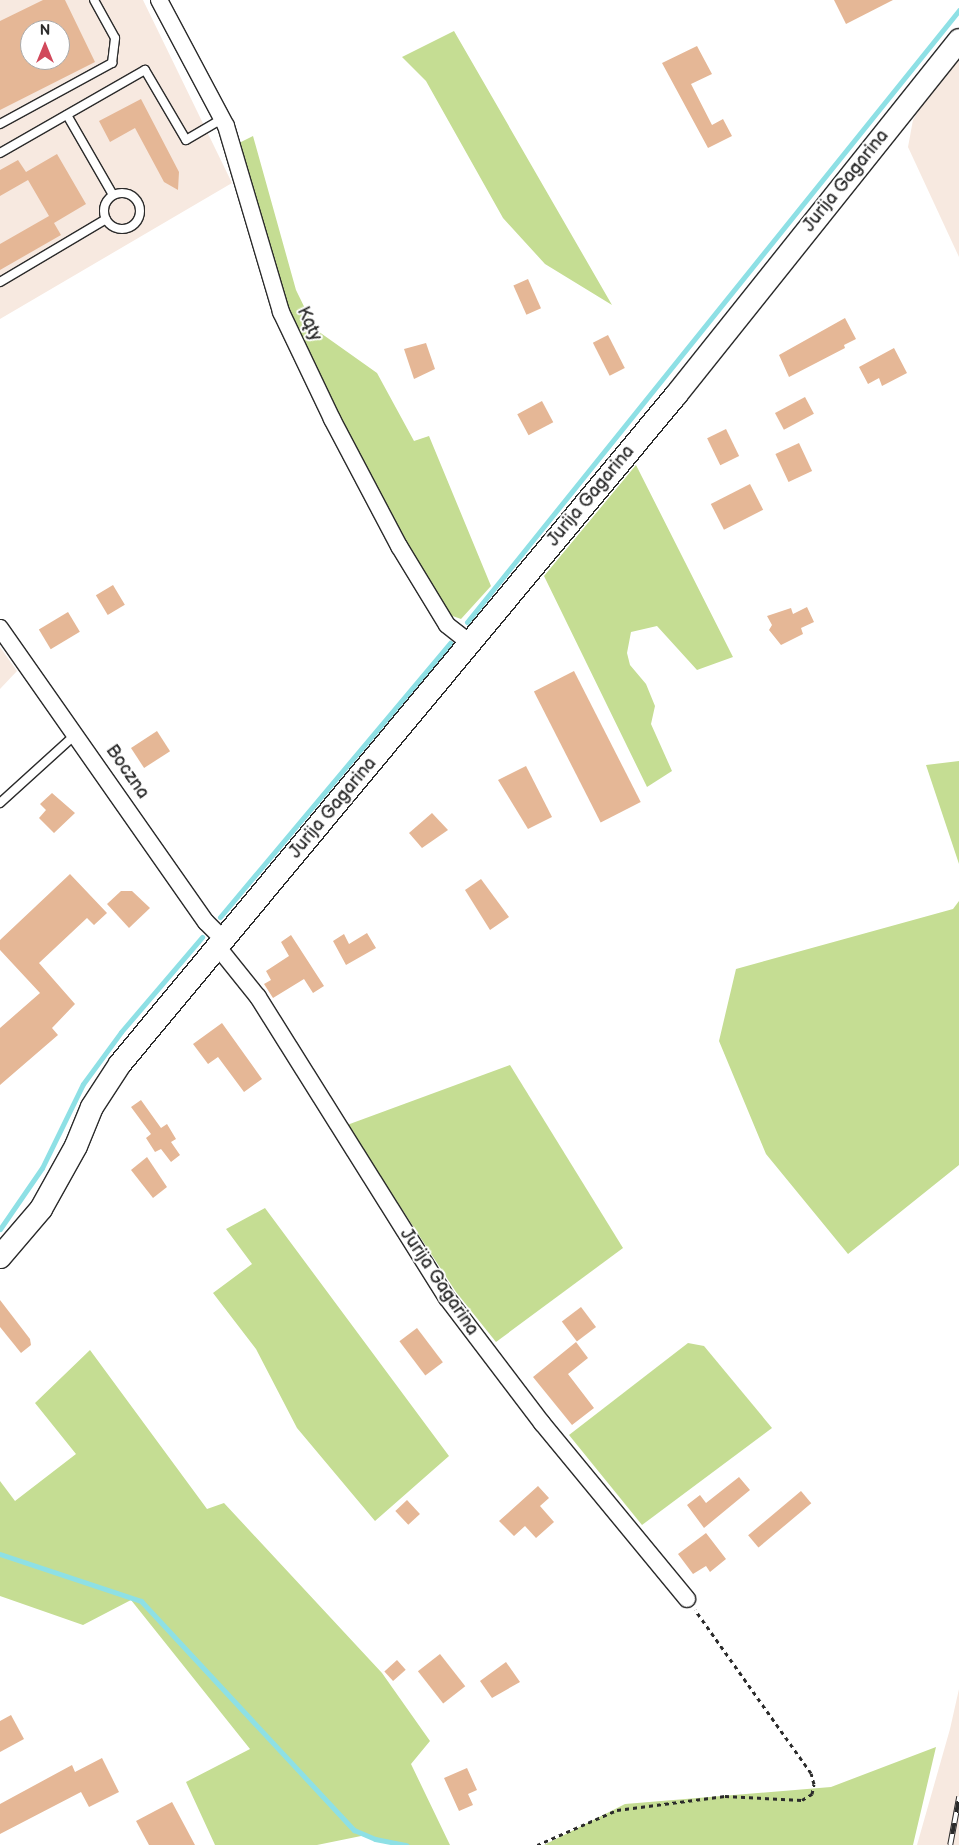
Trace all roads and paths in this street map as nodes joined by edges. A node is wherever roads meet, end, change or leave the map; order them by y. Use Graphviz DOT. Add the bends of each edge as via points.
graph roads {
  1 [pos="94,0"];
  2 [pos="159,0"];
  3 [pos="959,40"];
  4 [pos="67,115"];
  5 [pos="222,119"];
  6 [pos="0,124"];
  7 [pos="0,153"];
  8 [pos="113,195"];
  9 [pos="106,219"];
  10 [pos="0,282"];
  11 [pos="0,628"];
  12 [pos="470,643"];
  13 [pos="76,734"];
  14 [pos="0,803"];
  15 [pos="220,942"];
  16 [pos="0,1257"];
  17 [pos="687,1599"];
  18 [pos="537,1845"];
  1 -- 6 [label="lane" via="115,38 112,62"];
  2 -- 5 [label="street, Kąty"];
  3 -- 12 [label="street, Jurija Gagarina" via="676,395"];
  4 -- 5 [label="lane" via="145,70 186,140"];
  4 -- 7 [label="lane"];
  4 -- 8 [label="lane"];
  5 -- 12 [label="street, Kąty" via="281,312 400,546 447,625"];
  8 -- 9 [label="lane" via="104,207"];
  8 -- 9 [label="lane" via="133,196 140,206 139,218 126,230 114,227"];
  9 -- 10 [label="lane"];
  11 -- 13 [label="street, Boczna"];
  12 -- 15 [label="street, Jurija Gagarina"];
  13 -- 14 [label="lane"];
  13 -- 15 [label="street, Boczna"];
  15 -- 16 [label="street, Jurija Gagarina" via="104,1085 41,1209"];
  15 -- 17 [label="street, Jurija Gagarina" via="447,1298 542,1423"];
  17 -- 18 [label="path" via="811,1773 812,1794 802,1800 725,1796 617,1810"];
}
